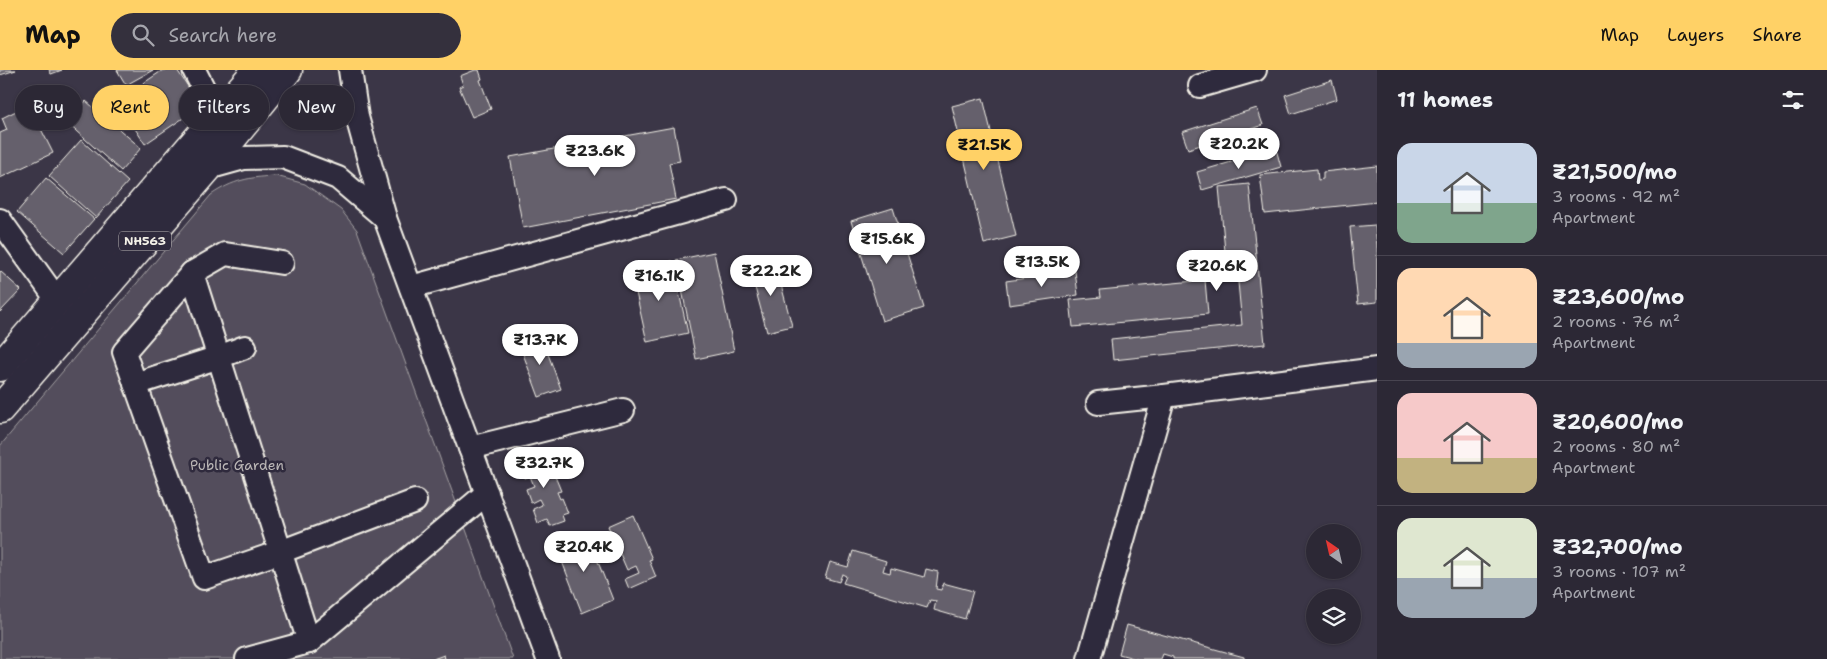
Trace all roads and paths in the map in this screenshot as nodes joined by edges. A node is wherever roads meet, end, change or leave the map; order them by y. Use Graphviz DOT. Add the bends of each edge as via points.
graph roads {
  1 [pos="194,70"];
  2 [pos="258,70"];
  3 [pos="288,70"];
  4 [pos="350,70"];
  5 [pos="1255,70"];
  6 [pos="202,85"];
  7 [pos="245,85"];
  8 [pos="1200,86"];
  9 [pos="207,130"];
  10 [pos="208,168"];
  11 [pos="726,200"];
  12 [pos="385,218"];
  13 [pos="0,220"];
  14 [pos="282,263"];
  15 [pos="192,273"];
  16 [pos="411,287"];
  17 [pos="58,301"];
  18 [pos="245,347"];
  19 [pos="219,357"];
  20 [pos="0,367"];
  21 [pos="1377,369"];
  22 [pos="135,384"];
  23 [pos="1164,396"];
  24 [pos="1098,403"];
  25 [pos="0,409"];
  26 [pos="623,410"];
  27 [pos="470,448"];
  28 [pos="487,493"];
  29 [pos="415,501"];
  30 [pos="280,552"];
  31 [pos="308,642"];
  32 [pos="247,659"];
  33 [pos="548,659"];
  34 [pos="1089,659"];
  1 -- 6 [label="street"];
  2 -- 7 [label="highway, NH563"];
  3 -- 10 [label="highway, NH563"];
  4 -- 12 [label="street" via="357,117"];
  5 -- 8 [label="street"];
  9 -- 17 [label="highway, NH563"];
  10 -- 12 [label="street" via="244,158 283,157 338,178"];
  10 -- 25 [label="highway, NH563"];
  11 -- 16 [label="street"];
  12 -- 16 [label="street"];
  13 -- 17 [label="street"];
  14 -- 15 [label="street" via="225,254"];
  15 -- 19 [label="street"];
  15 -- 22 [label="street" via="124,352"];
  16 -- 27 [label="street"];
  17 -- 20 [label="highway, NH563"];
  18 -- 19 [label="street"];
  19 -- 22 [label="street"];
  19 -- 30 [label="street"];
  21 -- 23 [label="street"];
  22 -- 30 [label="street" via="204,578"];
  23 -- 24 [label="street"];
  23 -- 34 [label="street"];
  26 -- 27 [label="street"];
  27 -- 28 [label="street"];
  28 -- 31 [label="street"];
  28 -- 33 [label="street"];
  29 -- 30 [label="street"];
  30 -- 31 [label="street"];
  31 -- 32 [label="street"];
}
